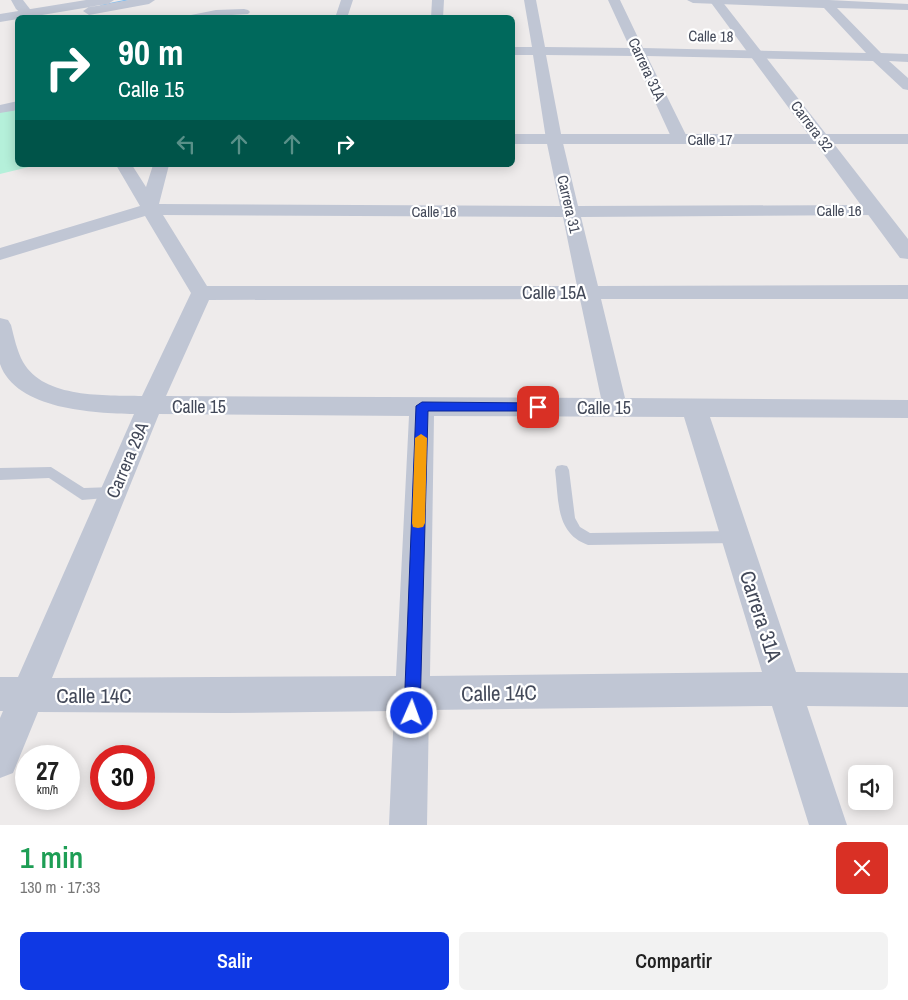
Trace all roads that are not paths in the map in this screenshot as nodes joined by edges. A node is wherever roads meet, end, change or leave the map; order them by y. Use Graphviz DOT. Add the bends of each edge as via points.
graph roads {
  1 [pos="17,0"];
  2 [pos="108,0"];
  3 [pos="149,0"];
  4 [pos="252,0"];
  5 [pos="347,0"];
  6 [pos="438,0"];
  7 [pos="530,0"];
  8 [pos="614,0"];
  9 [pos="692,0"];
  10 [pos="716,0"];
  11 [pos="772,1"];
  12 [pos="825,2"];
  13 [pos="905,9"];
  14 [pos="27,13"];
  15 [pos="15,15"];
  16 [pos="16,15"];
  17 [pos="67,15"];
  18 [pos="206,15"];
  19 [pos="243,15"];
  20 [pos="342,15"];
  21 [pos="437,15"];
  22 [pos="0,18"];
  23 [pos="15,24"];
  24 [pos="0,26"];
  25 [pos="515,51"];
  26 [pos="539,51"];
  27 [pos="639,51"];
  28 [pos="757,53"];
  29 [pos="876,56"];
  30 [pos="908,58"];
  31 [pos="908,86"];
  32 [pos="15,106"];
  33 [pos="0,109"];
  34 [pos="515,139"];
  35 [pos="554,139"];
  36 [pos="680,139"];
  37 [pos="822,139"];
  38 [pos="908,139"];
  39 [pos="125,167"];
  40 [pos="160,167"];
  41 [pos="149,209"];
  42 [pos="874,210"];
  43 [pos="571,212"];
  44 [pos="905,245"];
  45 [pos="0,254"];
  46 [pos="589,292"];
  47 [pos="908,292"];
  48 [pos="201,294"];
  49 [pos="0,325"];
  50 [pos="150,405"];
  51 [pos="422,406"];
  52 [pos="615,407"];
  53 [pos="694,408"];
  54 [pos="908,409"];
  55 [pos="562,470"];
  56 [pos="0,474"];
  57 [pos="113,493"];
  58 [pos="736,536"];
  59 [pos="784,688"];
  60 [pos="908,690"];
  61 [pos="14,694"];
  62 [pos="412,695"];
  63 [pos="0,760"];
  64 [pos="408,825"];
  65 [pos="828,825"];
  1 -- 14 [label="street"];
  2 -- 14 [label="street"];
  3 -- 17 [label="street"];
  4 -- 19 [label="street"];
  5 -- 20 [label="street"];
  6 -- 21 [label="street"];
  7 -- 26 [label="street, Carrera 31"];
  8 -- 27 [label="street, Carrera 31A"];
  9 -- 10 [label="street"];
  10 -- 11 [label="street"];
  10 -- 28 [label="street, Carrera 32"];
  11 -- 12 [label="street"];
  12 -- 13 [label="street"];
  12 -- 29 [label="street"];
  14 -- 16 [label="street"];
  15 -- 22 [label="street"];
  18 -- 19 [label="street"];
  23 -- 24 [label="street"];
  25 -- 26 [label="street, Calle 18"];
  26 -- 27 [label="street, Calle 18"];
  26 -- 35 [label="street, Carrera 31"];
  27 -- 28 [label="street, Calle 18"];
  27 -- 36 [label="street, Carrera 31A"];
  28 -- 29 [label="street, Calle 18"];
  28 -- 37 [label="street, Carrera 32"];
  29 -- 30 [label="street, Calle 18"];
  29 -- 31 [label="street"];
  32 -- 33 [label="street"];
  34 -- 35 [label="street, Calle 17"];
  35 -- 36 [label="street, Calle 17"];
  35 -- 43 [label="street, Carrera 31"];
  36 -- 37 [label="street, Calle 17"];
  37 -- 38 [label="street, Calle 17"];
  37 -- 42 [label="street, Carrera 32"];
  39 -- 41 [label="street"];
  40 -- 41 [label="street"];
  41 -- 43 [label="street, Calle 16"];
  41 -- 45 [label="street, Calle 16"];
  41 -- 48 [label="street"];
  42 -- 43 [label="street, Calle 16"];
  42 -- 44 [label="street, Carrera 32"];
  43 -- 46 [label="street, Carrera 31"];
  46 -- 47 [label="street, Calle 15A"];
  46 -- 48 [label="street, Calle 15A"];
  46 -- 52 [label="street, Carrera 31"];
  48 -- 50 [label="street, Carrera 29A"];
  49 -- 50 [label="street, Calle 15" via="7,352 19,374 42,391 67,400"];
  50 -- 51 [label="street, Calle 15"];
  50 -- 57 [label="street, Carrera 29A"];
  51 -- 52 [label="street, Calle 15"];
  51 -- 62 [label="street"];
  52 -- 53 [label="street, Calle 15"];
  53 -- 54 [label="street, Calle 15"];
  53 -- 58 [label="street, Carrera 31A"];
  55 -- 58 [label="lane" via="568,519 575,531 588,539"];
  56 -- 57 [label="lane" via="51,472 82,494"];
  57 -- 61 [label="street, Carrera 29A"];
  58 -- 59 [label="street, Carrera 31A"];
  59 -- 60 [label="street, Calle 14C"];
  59 -- 62 [label="street, Calle 14C"];
  59 -- 65 [label="street, Carrera 31A"];
  61 -- 62 [label="street, Calle 14C"];
  61 -- 63 [label="street, Carrera 29A"];
  62 -- 64 [label="street"];
}
